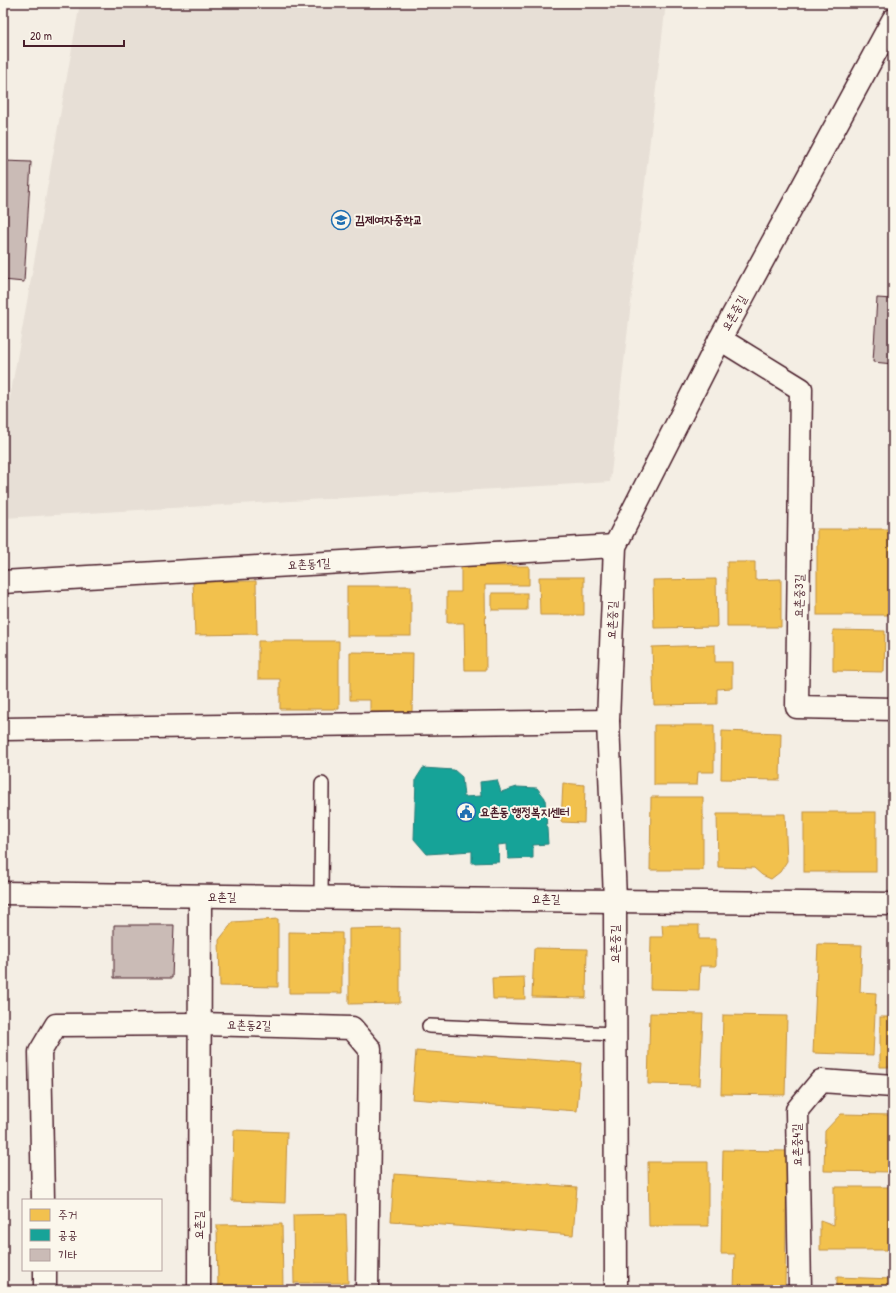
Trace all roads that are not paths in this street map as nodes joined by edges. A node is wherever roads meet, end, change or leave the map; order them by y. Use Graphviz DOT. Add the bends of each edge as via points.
graph roads {
  1 [pos="893,20"];
  2 [pos="720,339"];
  3 [pos="615,546"];
  4 [pos="3,582"];
  5 [pos="893,709"];
  6 [pos="608,721"];
  7 [pos="3,729"];
  8 [pos="322,784"];
  9 [pos="3,893"];
  10 [pos="200,897"];
  11 [pos="321,898"];
  12 [pos="615,900"];
  13 [pos="893,904"];
  14 [pos="200,1024"];
  15 [pos="429,1026"];
  16 [pos="615,1034"];
  17 [pos="893,1086"];
  18 [pos="43,1199"];
  19 [pos="45,1271"];
  20 [pos="45,1290"];
  21 [pos="199,1290"];
  22 [pos="366,1290"];
  23 [pos="616,1290"];
  24 [pos="800,1290"];
  1 -- 2 [label="street, 요촌중길"];
  2 -- 3 [label="street, 요촌중길"];
  2 -- 5 [label="street, 요촌중3길" via="801,390 797,707"];
  3 -- 4 [label="street, 요촌동1길"];
  3 -- 6 [label="street, 요촌중길"];
  6 -- 7 [label="street"];
  6 -- 12 [label="street, 요촌중길"];
  8 -- 11 [label="lane"];
  9 -- 10 [label="street, 요촌길"];
  10 -- 11 [label="street, 요촌길"];
  10 -- 14 [label="street, 요촌길"];
  11 -- 12 [label="street, 요촌길"];
  12 -- 13 [label="street, 요촌길"];
  12 -- 16 [label="street, 요촌중길"];
  14 -- 18 [label="street, 요촌동2길" via="56,1025 40,1052"];
  14 -- 21 [label="street, 요촌길"];
  14 -- 22 [label="street, 요촌동2길" via="352,1028 370,1049"];
  15 -- 16 [label="lane"];
  16 -- 23 [label="street, 요촌중길"];
  17 -- 24 [label="street, 요촌중4길" via="821,1081 797,1110"];
  19 -- 20 [label="street"];
}
